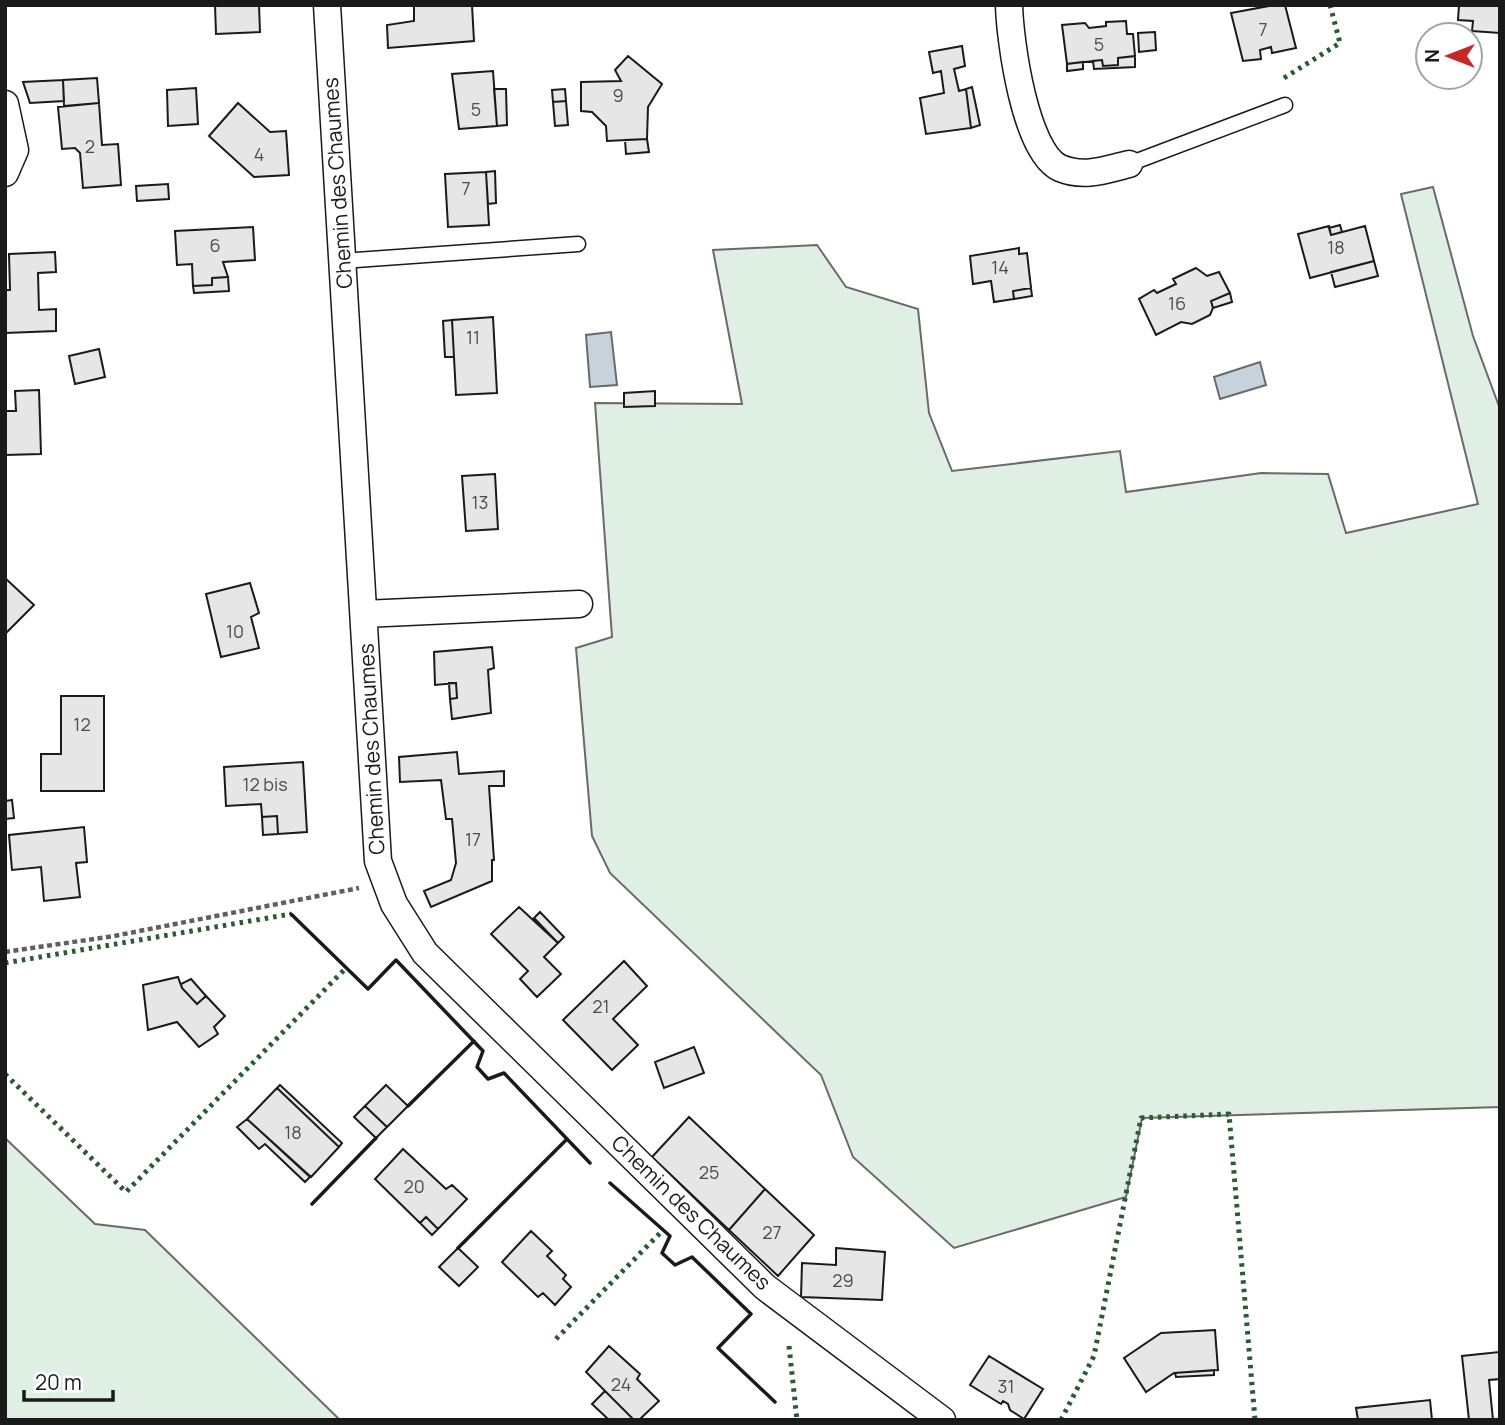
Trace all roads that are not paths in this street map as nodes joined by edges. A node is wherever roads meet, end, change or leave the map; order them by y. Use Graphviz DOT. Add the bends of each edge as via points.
graph roads {
  1 [pos="327,5"];
  2 [pos="1009,5"];
  3 [pos="5,104"];
  4 [pos="1285,106"];
  5 [pos="1129,164"];
  6 [pos="5,173"];
  7 [pos="578,244"];
  8 [pos="342,261"];
  9 [pos="579,604"];
  10 [pos="364,614"];
  11 [pos="942,1420"];
  1 -- 8 [label="street, Chemin des Chaumes"];
  2 -- 5 [label="street" via="1011,44 1035,140 1058,167 1088,175"];
  3 -- 6 [label="street" via="15,150"];
  4 -- 5 [label="lane"];
  7 -- 8 [label="lane"];
  8 -- 10 [label="street, Chemin des Chaumes"];
  9 -- 10 [label="street"];
  10 -- 11 [label="street, Chemin des Chaumes" via="378,861 384,883 425,953 765,1287"];
}
